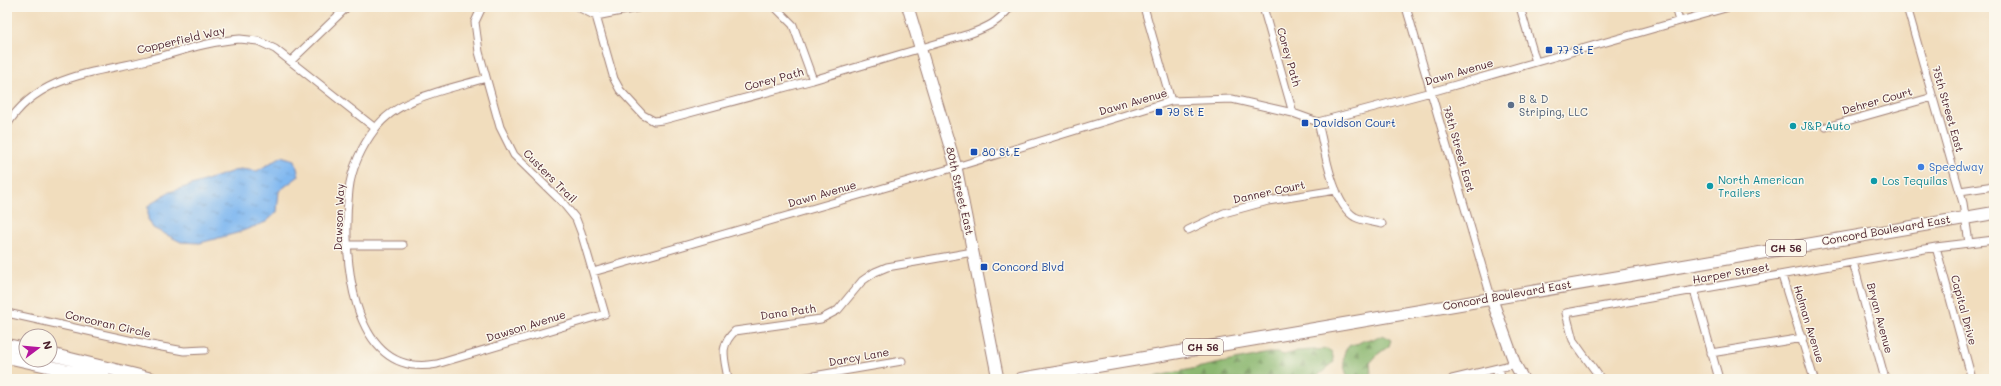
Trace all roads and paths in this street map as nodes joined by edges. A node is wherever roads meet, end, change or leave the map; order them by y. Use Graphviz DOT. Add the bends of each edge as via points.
graph roads {
  1 [pos="347,7"];
  2 [pos="482,7"];
  3 [pos="578,7"];
  4 [pos="642,7"];
  5 [pos="775,7"];
  6 [pos="908,7"];
  7 [pos="1010,7"];
  8 [pos="1144,7"];
  9 [pos="1263,7"];
  10 [pos="1406,7"];
  11 [pos="1520,7"];
  12 [pos="1675,7"];
  13 [pos="1729,7"];
  14 [pos="1907,7"];
  15 [pos="596,16"];
  16 [pos="1679,21"];
  17 [pos="920,48"];
  18 [pos="291,61"];
  19 [pos="1536,62"];
  20 [pos="486,78"];
  21 [pos="813,80"];
  22 [pos="1431,92"];
  23 [pos="1933,97"];
  24 [pos="1171,101"];
  25 [pos="1293,113"];
  26 [pos="1318,122"];
  27 [pos="7,125"];
  28 [pos="1826,127"];
  29 [pos="375,128"];
  30 [pos="956,167"];
  31 [pos="1994,186"];
  32 [pos="1336,190"];
  33 [pos="1960,191"];
  34 [pos="1994,213"];
  35 [pos="1965,217"];
  36 [pos="1382,224"];
  37 [pos="1188,230"];
  38 [pos="1994,240"];
  39 [pos="1969,243"];
  40 [pos="348,245"];
  41 [pos="403,245"];
  42 [pos="1936,247"];
  43 [pos="973,252"];
  44 [pos="1853,262"];
  45 [pos="593,272"];
  46 [pos="1782,276"];
  47 [pos="1694,290"];
  48 [pos="1491,297"];
  49 [pos="7,313"];
  50 [pos="605,314"];
  51 [pos="1803,338"];
  52 [pos="7,345"];
  53 [pos="18,347"];
  54 [pos="205,350"];
  55 [pos="1712,352"];
  56 [pos="58,356"];
  57 [pos="7,357"];
  58 [pos="454,359"];
  59 [pos="902,361"];
  60 [pos="1515,364"];
  61 [pos="1499,369"];
  62 [pos="105,379"];
  63 [pos="152,379"];
  64 [pos="728,379"];
  65 [pos="796,379"];
  66 [pos="998,379"];
  67 [pos="1021,379"];
  68 [pos="1452,379"];
  69 [pos="1502,379"];
  70 [pos="1523,379"];
  71 [pos="1601,379"];
  72 [pos="1719,379"];
  73 [pos="1814,379"];
  74 [pos="1885,379"];
  75 [pos="1972,379"];
  1 -- 18 [label="street"];
  2 -- 20 [label="street, Custers Trail" via="475,22"];
  3 -- 15 [label="street"];
  4 -- 15 [label="street"];
  5 -- 21 [label="street" via="793,25"];
  6 -- 17 [label="street, 80th Street East"];
  7 -- 17 [label="street, Corey Path" via="1001,18 988,27"];
  8 -- 24 [label="street"];
  9 -- 25 [label="street, Corey Path"];
  10 -- 22 [label="street, 78th Street East"];
  11 -- 19 [label="street"];
  12 -- 16 [label="street"];
  13 -- 16 [label="street, Dawn Avenue"];
  14 -- 23 [label="street, 75th Street East"];
  15 -- 21 [label="street, Corey Path" via="614,79 620,90 643,115 654,121"];
  16 -- 19 [label="street, Dawn Avenue"];
  17 -- 21 [label="street, Corey Path"];
  17 -- 30 [label="street, 80th Street East"];
  18 -- 27 [label="street, Copperfield Way" via="267,44 240,39 96,70 61,80 45,88 23,105"];
  18 -- 29 [label="street, Copperfield Way"];
  19 -- 22 [label="street, Dawn Avenue"];
  20 -- 29 [label="street, Dawson Way" via="412,101 389,115"];
  20 -- 45 [label="street, Custers Trail" via="500,127 514,155 576,219"];
  22 -- 26 [label="street, Dawn Avenue"];
  22 -- 48 [label="street, 78th Street East"];
  23 -- 28 [label="street, Dehrer Court"];
  23 -- 33 [label="street, 75th Street East"];
  24 -- 25 [label="street, Dawn Avenue" via="1232,99"];
  24 -- 30 [label="street, Dawn Avenue"];
  25 -- 26 [label="street, Dawn Avenue"];
  26 -- 32 [label="street"];
  29 -- 40 [label="street, Dawson Way" via="356,163 350,181"];
  30 -- 43 [label="street, 80th Street East"];
  30 -- 45 [label="street, Dawn Avenue"];
  31 -- 33 [label="street"];
  32 -- 36 [label="street" via="1344,206 1355,217"];
  32 -- 37 [label="street, Danner Court" via="1268,201 1224,213"];
  33 -- 35 [label="street, 75th Street East"];
  34 -- 35 [label="main road, Concord Boulevard East / CH 56"];
  35 -- 39 [label="street, 75th Street East"];
  35 -- 48 [label="main road, Concord Boulevard East / CH 56"];
  38 -- 39 [label="street, Harper Street"];
  39 -- 42 [label="street, Harper Street"];
  40 -- 41 [label="street"];
  40 -- 58 [label="street, Dawson Way" via="353,291 360,318 380,349 402,362 419,366"];
  42 -- 44 [label="street, Harper Street"];
  42 -- 75 [label="street, Capital Drive"];
  43 -- 64 [label="street, Dana Path" via="887,267 875,272 862,281 838,310 821,319 735,331 723,347"];
  43 -- 66 [label="street, 80th Street East"];
  44 -- 46 [label="street, Harper Street"];
  44 -- 74 [label="street, Bryan Avenue"];
  45 -- 50 [label="street, Custers Trail"];
  46 -- 47 [label="street, Harper Street"];
  46 -- 51 [label="street, Holman Avenue"];
  47 -- 55 [label="street"];
  47 -- 71 [label="street, Harper Street" via="1566,313 1573,340"];
  48 -- 60 [label="street"];
  48 -- 67 [label="main road, Concord Boulevard East / CH 56"];
  49 -- 54 [label="street, Corcoran Circle" via="151,346 184,351"];
  50 -- 58 [label="street, Dawson Avenue"];
  51 -- 55 [label="street"];
  51 -- 73 [label="street, Holman Avenue"];
  52 -- 53 [label="main road"];
  55 -- 72 [label="street"];
  56 -- 63 [label="main road"];
  57 -- 62 [label="main road"];
  59 -- 65 [label="street, Darcy Lane"];
  60 -- 61 [label="street"];
  60 -- 70 [label="street"];
  61 -- 68 [label="street"];
  61 -- 69 [label="street"];
}
